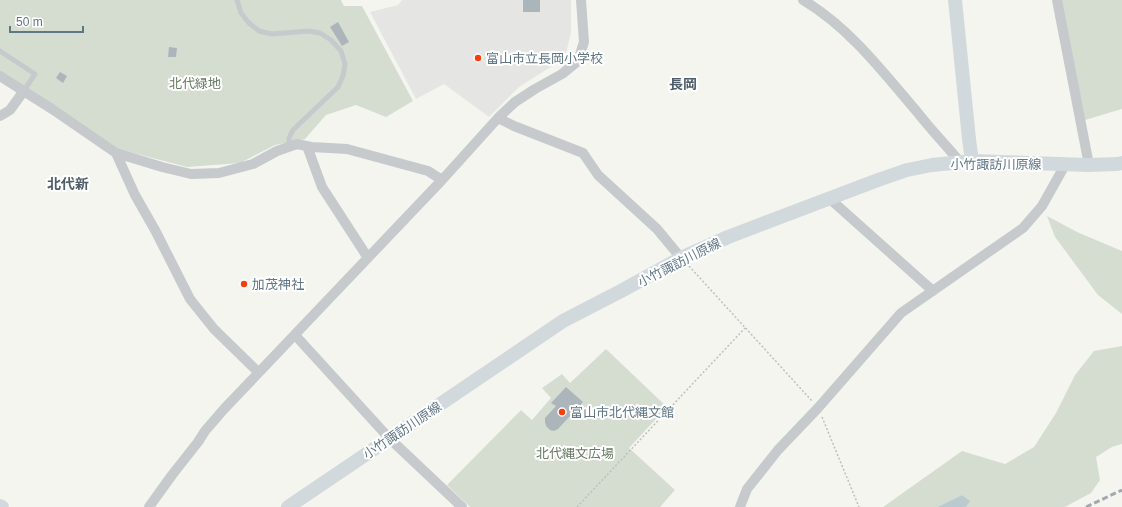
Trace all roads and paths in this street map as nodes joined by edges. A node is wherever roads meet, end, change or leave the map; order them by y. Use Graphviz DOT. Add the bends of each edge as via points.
graph roads {
  1 [pos="237,0"];
  2 [pos="581,0"];
  3 [pos="803,0"];
  4 [pos="955,0"];
  5 [pos="1057,0"];
  6 [pos="0,51"];
  7 [pos="0,76"];
  8 [pos="23,92"];
  9 [pos="0,116"];
  10 [pos="498,118"];
  11 [pos="307,146"];
  12 [pos="289,147"];
  13 [pos="116,153"];
  14 [pos="966,161"];
  15 [pos="1122,163"];
  16 [pos="1065,165"];
  17 [pos="1089,165"];
  18 [pos="442,180"];
  19 [pos="830,198"];
  20 [pos="368,258"];
  21 [pos="681,258"];
  22 [pos="933,291"];
  23 [pos="745,328"];
  24 [pos="295,335"];
  25 [pos="258,372"];
  26 [pos="818,408"];
  27 [pos="389,438"];
  28 [pos="149,507"];
  29 [pos="288,507"];
  30 [pos="462,507"];
  31 [pos="577,507"];
  32 [pos="740,507"];
  33 [pos="859,507"];
  1 -- 12 [label="lane" via="241,13 259,31 272,34 309,30 331,40 341,52 345,64 338,87 293,130 289,138"];
  2 -- 10 [label="street" via="584,42 578,61 562,74 515,102"];
  3 -- 14 [label="street" via="857,43 918,114"];
  4 -- 14 [label="main road" via="969,139"];
  5 -- 17 [label="street"];
  6 -- 8 [label="lane" via="35,74"];
  7 -- 8 [label="street"];
  8 -- 9 [label="street" via="10,110"];
  8 -- 13 [label="street"];
  10 -- 18 [label="street"];
  10 -- 21 [label="street" via="583,153 598,174 658,228"];
  11 -- 12 [label="street" via="297,144"];
  11 -- 18 [label="street" via="347,149 428,171"];
  11 -- 20 [label="street" via="322,187"];
  12 -- 13 [label="street" via="253,164 219,173 190,174"];
  13 -- 25 [label="street" via="135,195 190,299 214,328"];
  14 -- 16 [label="main road, 小竹諏訪川原線"];
  14 -- 19 [label="main road, 小竹諏訪川原線" via="907,170"];
  15 -- 17 [label="main road, 小竹諏訪川原線"];
  16 -- 17 [label="main road, 小竹諏訪川原線"];
  16 -- 22 [label="street" via="1042,206 1023,228"];
  18 -- 20 [label="street"];
  19 -- 21 [label="main road, 小竹諏訪川原線"];
  19 -- 22 [label="street"];
  20 -- 24 [label="street"];
  21 -- 23 [label="path"];
  21 -- 27 [label="main road, 小竹諏訪川原線" via="563,321"];
  22 -- 26 [label="street" via="901,313"];
  23 -- 26 [label="path"];
  23 -- 31 [label="path"];
  24 -- 25 [label="street"];
  24 -- 27 [label="street"];
  25 -- 28 [label="street" via="205,431"];
  26 -- 32 [label="street" via="778,450 747,489"];
  26 -- 33 [label="path"];
  27 -- 29 [label="main road, 小竹諏訪川原線"];
  27 -- 30 [label="street"];
}
